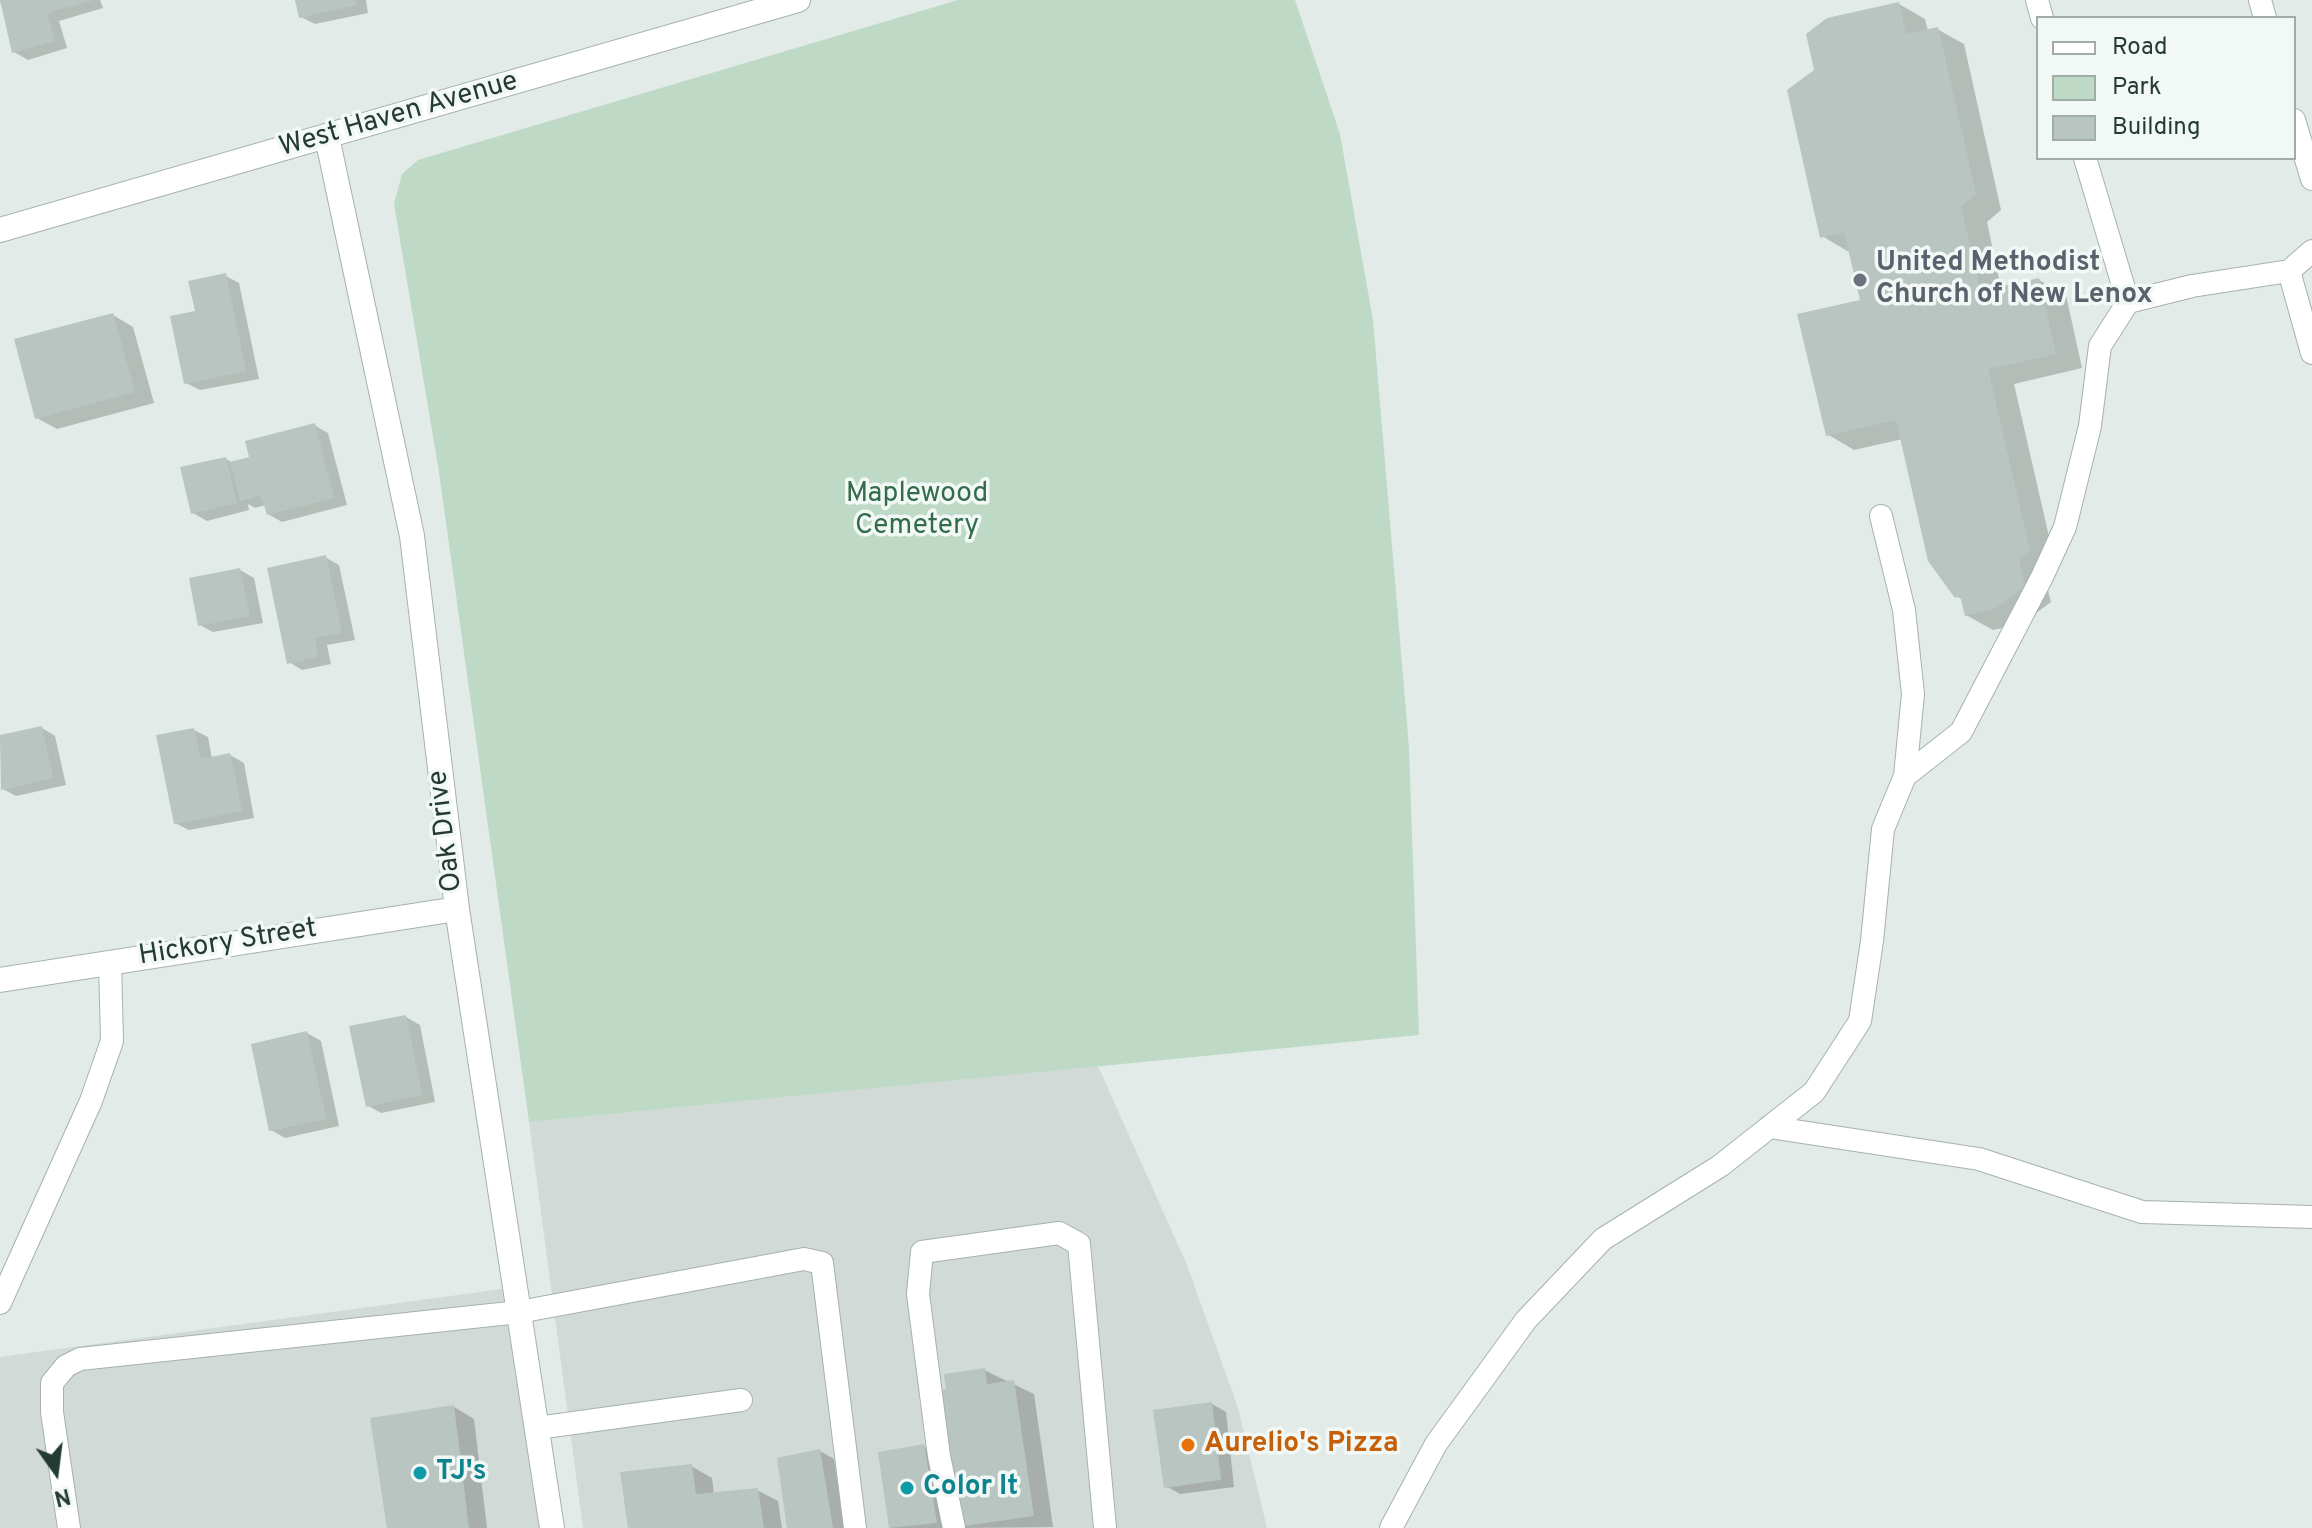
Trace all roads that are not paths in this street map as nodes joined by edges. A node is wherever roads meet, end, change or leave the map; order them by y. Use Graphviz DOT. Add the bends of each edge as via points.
graph roads {
  1 [pos="798,0"];
  2 [pos="2296,127"];
  3 [pos="327,137"];
  4 [pos="2086,160"];
  5 [pos="2312,179"];
  6 [pos="0,230"];
  7 [pos="2312,251"];
  8 [pos="2289,271"];
  9 [pos="2128,302"];
  10 [pos="2312,353"];
  11 [pos="1881,516"];
  12 [pos="1905,776"];
  13 [pos="457,909"];
  14 [pos="110,963"];
  15 [pos="0,980"];
  16 [pos="1769,1127"];
  17 [pos="2312,1217"];
  18 [pos="0,1303"];
  19 [pos="519,1312"];
  20 [pos="741,1400"];
  21 [pos="537,1428"];
  22 [pos="69,1528"];
  23 [pos="552,1528"];
  24 [pos="855,1528"];
  25 [pos="954,1528"];
  26 [pos="1105,1528"];
  27 [pos="1391,1528"];
  1 -- 3 [label="street, West Haven Avenue"];
  2 -- 5 [label="lane"];
  3 -- 6 [label="street, West Haven Avenue"];
  3 -- 13 [label="street, Oak Drive" via="412,536"];
  4 -- 9 [label="lane"];
  7 -- 8 [label="lane"];
  8 -- 9 [label="lane"];
  8 -- 10 [label="lane"];
  9 -- 12 [label="lane" via="2100,346 2076,484 2065,527 2042,577 1961,732"];
  11 -- 12 [label="lane" via="1904,610 1913,694"];
  12 -- 16 [label="lane" via="1883,829 1860,1021 1814,1092"];
  13 -- 14 [label="street, Hickory Street"];
  13 -- 19 [label="street, Oak Drive"];
  14 -- 15 [label="street, Hickory Street"];
  14 -- 18 [label="lane" via="112,1041 91,1101"];
  16 -- 17 [label="lane" via="1979,1159 2142,1212"];
  16 -- 27 [label="lane" via="1720,1166 1603,1239 1537,1309 1436,1444"];
  19 -- 21 [label="street, Oak Drive"];
  19 -- 22 [label="lane" via="80,1359 52,1383"];
  19 -- 24 [label="lane" via="804,1259 822,1263"];
  20 -- 21 [label="lane"];
  21 -- 23 [label="street, Oak Drive"];
  25 -- 26 [label="lane" via="918,1294 922,1252 1059,1233 1079,1244"];
}
